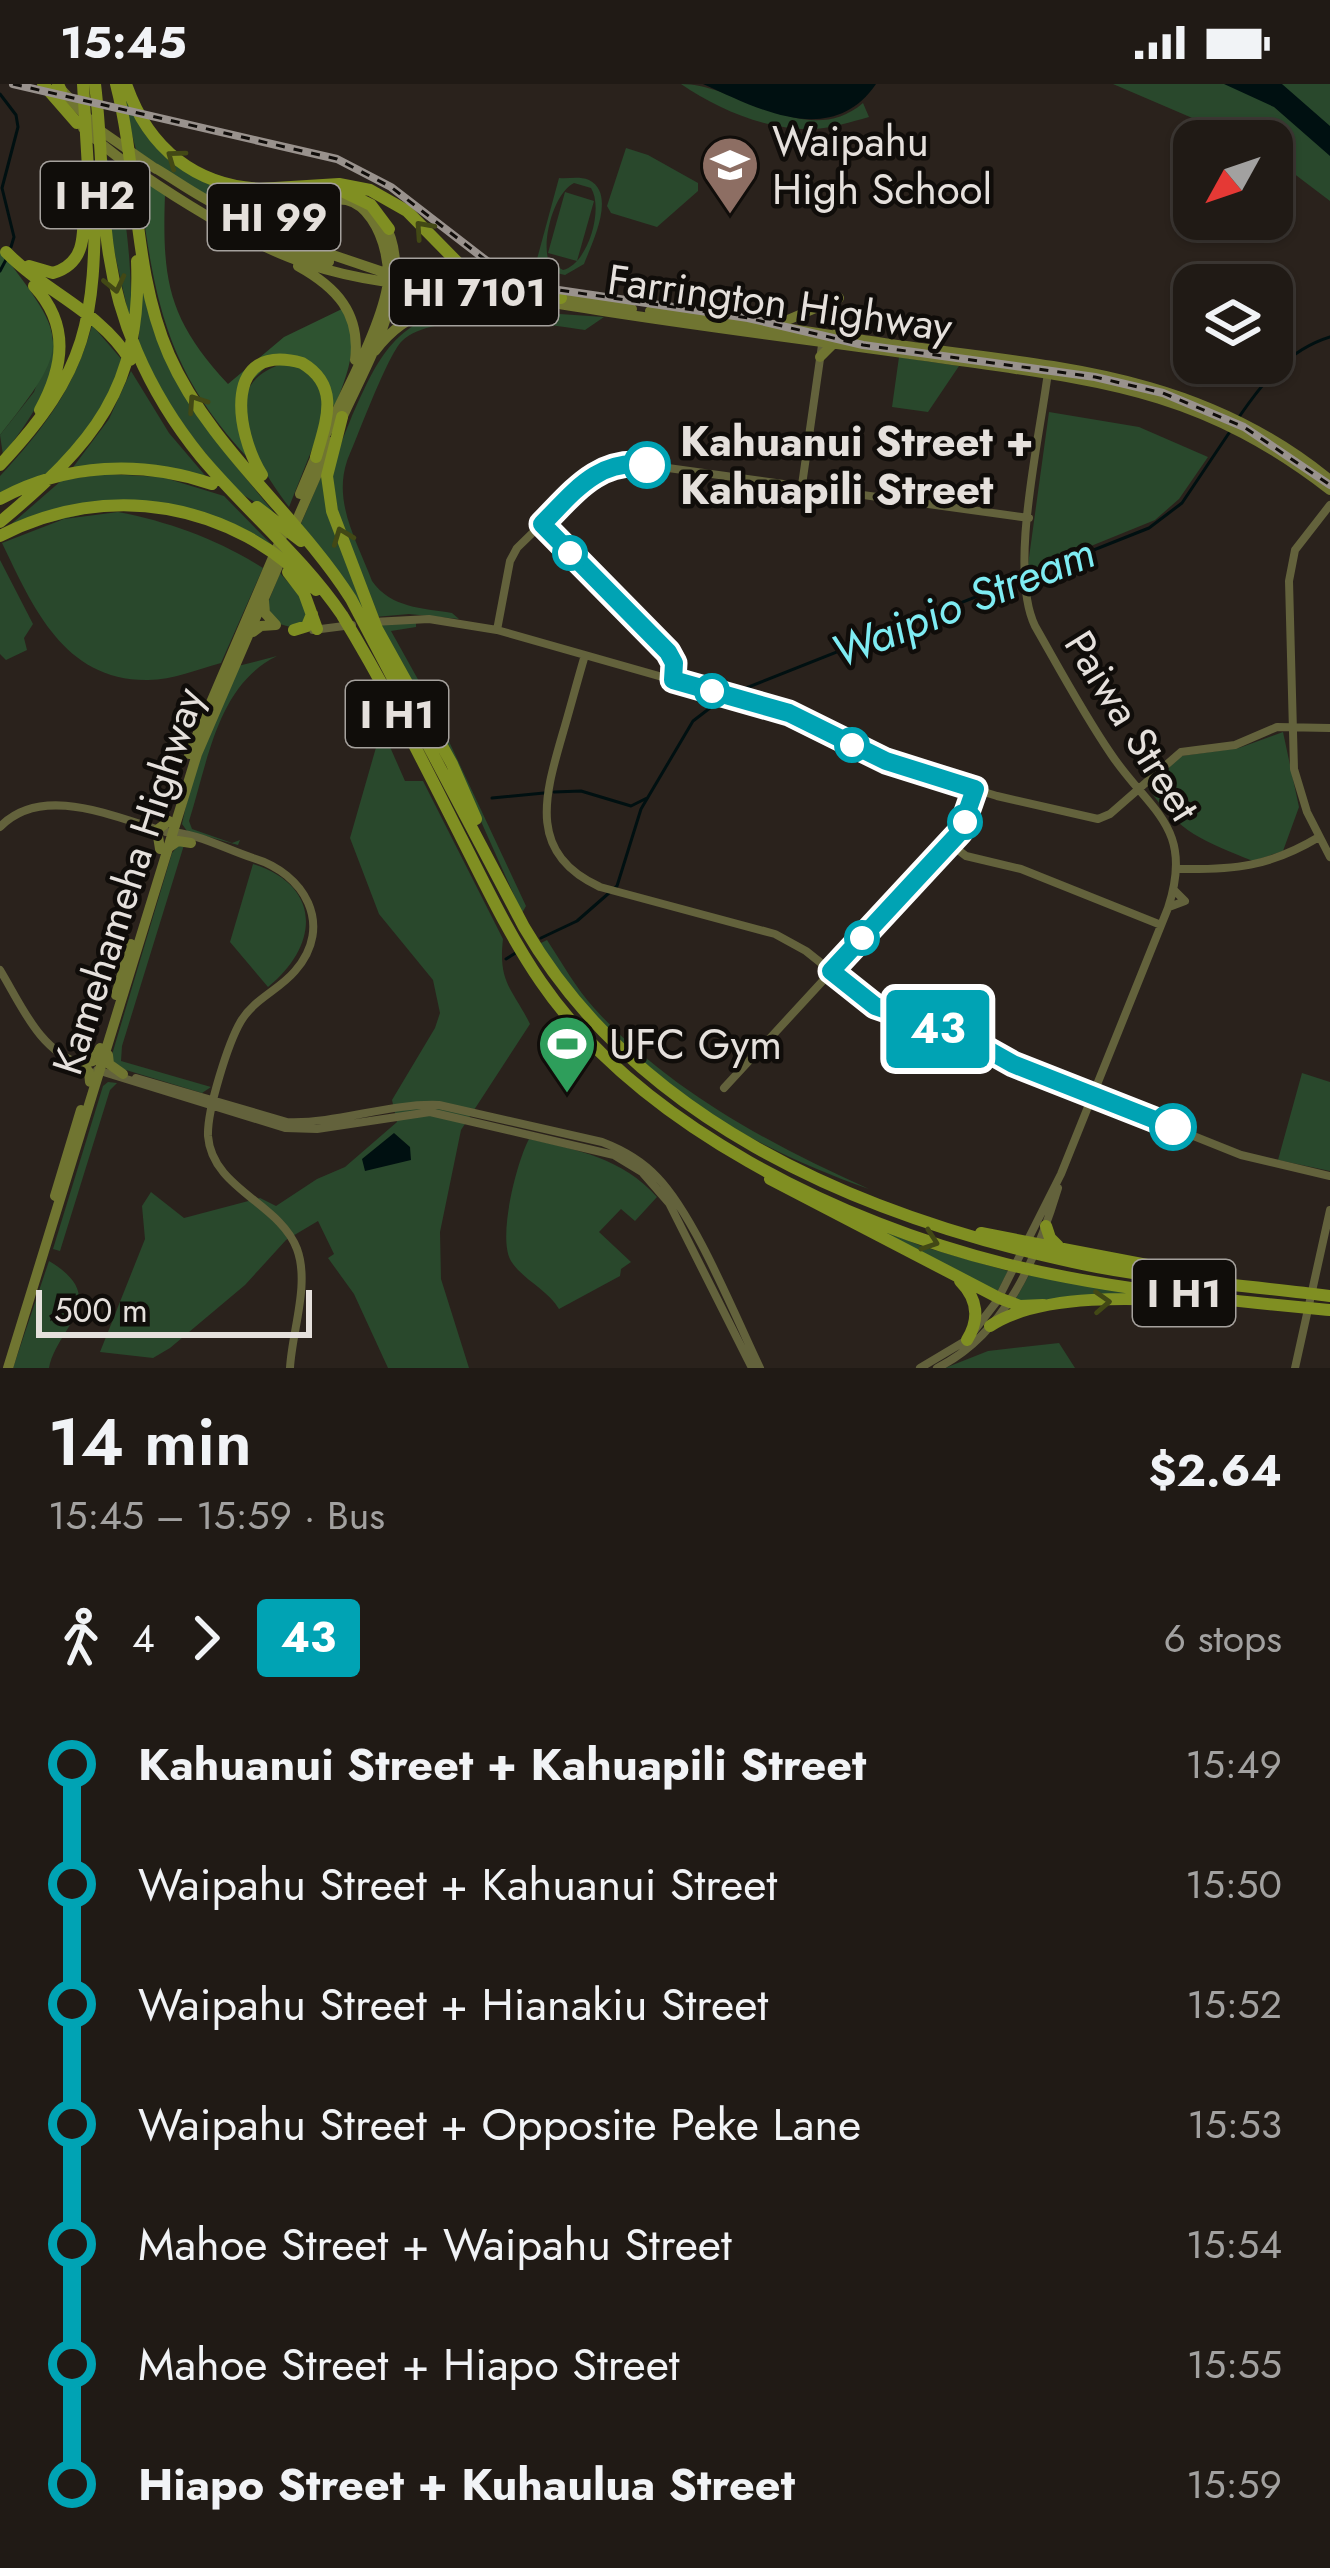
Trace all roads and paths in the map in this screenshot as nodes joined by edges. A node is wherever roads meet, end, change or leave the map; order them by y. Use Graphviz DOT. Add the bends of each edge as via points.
graph roads {
  1 [pos="40,84"];
  2 [pos="89,84"];
  3 [pos="116,84"];
  4 [pos="126,84"];
  5 [pos="58,86"];
  6 [pos="80,119"];
  7 [pos="126,128"];
  8 [pos="150,169"];
  9 [pos="259,189"];
  10 [pos="388,229"];
  11 [pos="237,232"];
  12 [pos="12,257"];
  13 [pos="390,265"];
  14 [pos="390,292"];
  15 [pos="561,298"];
  16 [pos="839,298"];
  17 [pos="89,308"];
  18 [pos="576,309"];
  19 [pos="828,316"];
  20 [pos="772,326"];
  21 [pos="850,338"];
  22 [pos="822,346"];
  23 [pos="1049,369"];
  24 [pos="356,386"];
  25 [pos="342,399"];
  26 [pos="342,417"];
  27 [pos="1231,419"];
  28 [pos="13,449"];
  29 [pos="316,457"];
  30 [pos="0,464"];
  31 [pos="1330,480"];
  32 [pos="212,484"];
  33 [pos="802,485"];
  34 [pos="1330,490"];
  35 [pos="0,499"];
  36 [pos="239,499"];
  37 [pos="301,501"];
  38 [pos="110,505"];
  39 [pos="1330,505"];
  40 [pos="257,507"];
  41 [pos="1029,518"];
  42 [pos="0,522"];
  43 [pos="542,524"];
  44 [pos="296,526"];
  45 [pos="0,536"];
  46 [pos="260,599"];
  47 [pos="312,613"];
  48 [pos="256,616"];
  49 [pos="275,625"];
  50 [pos="323,628"];
  51 [pos="366,628"];
  52 [pos="294,630"];
  53 [pos="497,630"];
  54 [pos="245,632"];
  55 [pos="585,655"];
  56 [pos="225,675"];
  57 [pos="673,680"];
  58 [pos="1292,727"];
  59 [pos="1330,728"];
  60 [pos="1140,788"];
  61 [pos="975,789"];
  62 [pos="180,809"];
  63 [pos="0,827"];
  64 [pos="166,835"];
  65 [pos="1318,837"];
  66 [pos="189,838"];
  67 [pos="949,844"];
  68 [pos="1330,857"];
  69 [pos="1177,869"];
  70 [pos="497,908"];
  71 [pos="513,908"];
  72 [pos="1161,925"];
  73 [pos="517,931"];
  74 [pos="532,956"];
  75 [pos="0,970"];
  76 [pos="831,971"];
  77 [pos="104,1048"];
  78 [pos="94,1068"];
  79 [pos="120,1076"];
  80 [pos="92,1087"];
  81 [pos="724,1088"];
  82 [pos="1095,1096"];
  83 [pos="214,1104"];
  84 [pos="711,1137"];
  85 [pos="744,1139"];
  86 [pos="1061,1174"];
  87 [pos="1330,1176"];
  88 [pos="1330,1210"];
  89 [pos="1046,1226"];
  90 [pos="1060,1246"];
  91 [pos="1036,1249"];
  92 [pos="950,1273"];
  93 [pos="1251,1286"];
  94 [pos="1004,1295"];
  95 [pos="1330,1296"];
  96 [pos="1260,1304"];
  97 [pos="1043,1305"];
  98 [pos="1330,1310"];
  99 [pos="990,1326"];
  100 [pos="967,1340"];
  101 [pos="7,1366"];
  102 [pos="290,1368"];
  103 [pos="756,1368"];
  104 [pos="920,1368"];
  105 [pos="937,1368"];
  106 [pos="1295,1368"];
  1 -- 6 [label="highway"];
  2 -- 6 [label="highway"];
  2 -- 17 [label="highway, I H2"];
  2 -- 36 [label="highway, I H1, one-way" via="106,235 129,332 175,422"];
  3 -- 7 [label="highway, I H1"];
  9 -- 4 [label="highway, one-way" via="213,180 169,156 144,126"];
  5 -- 6 [label="main road, Farrington Highway / HI 99"];
  6 -- 8 [label="main road, Farrington Highway / HI 99"];
  6 -- 12 [label="highway" via="80,254 58,272"];
  6 -- 17 [label="highway"];
  7 -- 42 [label="highway, I H2" via="136,314 124,371 75,456"];
  44 -- 7 [label="highway, I H1, one-way" via="203,413 170,356 150,296"];
  8 -- 10 [label="main road, HI 99" via="247,216 276,216 340,196 368,206"];
  8 -- 11 [label="main road, Farrington Highway / HI 99"];
  8 -- 13 [label="main road, Farrington Highway / HI 7101" via="291,249 336,264"];
  9 -- 10 [label="highway" via="344,191 371,205"];
  15 -- 9 [label="highway, one-way" via="462,267 379,194 339,184"];
  10 -- 13 [label="main road, HI 99"];
  11 -- 18 [label="main road, Farrington Highway / HI 7101" via="327,270"];
  11 -- 25 [label="main road, HI 99" via="322,280 347,308 356,347"];
  12 -- 28 [label="highway" via="61,333 49,392"];
  12 -- 36 [label="highway" via="110,333 188,448"];
  13 -- 13 [label="main road" via="315,249 308,218 331,202 360,209 379,227"];
  13 -- 14 [label="main road, HI 99"];
  13 -- 15 [label="main road, Farrington Highway / HI 7101"];
  14 -- 24 [label="main road, Kamehameha Highway / HI 99"];
  14 -- 25 [label="main road"];
  15 -- 20 [label="main road, Farrington Highway / HI 7101"];
  16 -- 20 [label="main road"];
  17 -- 28 [label="highway, I H2" via="60,392"];
  18 -- 22 [label="main road, Farrington Highway / HI 7101"];
  18 -- 24 [label="main road" via="433,307 390,333"];
  19 -- 21 [label="main road"];
  20 -- 22 [label="main road, Farrington Highway / HI 7101"];
  21 -- 22 [label="main road, Farrington Highway / HI 7101"];
  21 -- 23 [label="main road, Farrington Highway / HI 7101"];
  22 -- 23 [label="main road, Farrington Highway / HI 7101"];
  22 -- 33 [label="street"];
  23 -- 27 [label="main road, Farrington Highway / HI 7101"];
  23 -- 27 [label="main road, Farrington Highway / HI 7101" via="1128,379"];
  23 -- 41 [label="street, Paiwa Street"];
  24 -- 26 [label="main road, Kamehameha Highway / HI 99"];
  25 -- 29 [label="main road, Kamehameha Highway / HI 99"];
  26 -- 37 [label="main road, Kamehameha Highway / HI 99"];
  71 -- 26 [label="highway, one-way" via="452,764 377,629 332,511 327,476"];
  27 -- 31 [label="main road, Farrington Highway / HI 7101"];
  27 -- 34 [label="main road, Farrington Highway / HI 7101"];
  28 -- 30 [label="highway, I H2"];
  29 -- 37 [label="main road, Kamehameha Highway / HI 99"];
  29 -- 44 [label="highway" via="329,408 324,383 296,361 260,366 240,394 242,429"];
  32 -- 35 [label="highway" via="166,472 79,471"];
  33 -- 41 [label="street"];
  33 -- 43 [label="street" via="624,463 592,475"];
  36 -- 70 [label="highway, I H1" via="342,615"];
  37 -- 46 [label="main road, Kamehameha Highway / HI 99"];
  38 -- 45 [label="highway" via="68,510"];
  38 -- 47 [label="highway" via="148,508 240,538 292,576"];
  38 -- 70 [label="highway" via="181,510 223,524 315,588 350,636"];
  39 -- 58 [label="street" via="1290,567"];
  40 -- 51 [label="highway" via="311,550"];
  41 -- 60 [label="street, Paiwa Street" via="1026,604 1110,753"];
  43 -- 53 [label="street" via="513,554"];
  43 -- 57 [label="street" via="668,652"];
  44 -- 51 [label="highway, I H1"];
  46 -- 48 [label="main road"];
  46 -- 49 [label="main road"];
  46 -- 54 [label="main road, Kamehameha Highway / HI 99"];
  47 -- 50 [label="highway"];
  47 -- 52 [label="highway"];
  48 -- 49 [label="street"];
  48 -- 54 [label="main road"];
  49 -- 52 [label="street"];
  49 -- 54 [label="main road"];
  50 -- 52 [label="street"];
  50 -- 53 [label="street" via="445,620"];
  51 -- 71 [label="highway, I H1"];
  53 -- 55 [label="street"];
  54 -- 56 [label="main road, Kamehameha Highway / HI 99"];
  55 -- 57 [label="street"];
  55 -- 76 [label="street" via="547,791 545,817 557,853 578,876 612,891 775,934"];
  56 -- 62 [label="main road, Kamehameha Highway / HI 99"];
  56 -- 64 [label="main road, Kamehameha Highway / HI 99" via="197,730"];
  57 -- 61 [label="street" via="800,718 894,764"];
  58 -- 59 [label="street"];
  58 -- 60 [label="street" via="1235,746 1181,752"];
  58 -- 65 [label="street" via="1296,779"];
  60 -- 61 [label="street" via="1101,819"];
  60 -- 69 [label="street, Paiwa Street" via="1166,823"];
  61 -- 67 [label="street"];
  62 -- 64 [label="main road, Kamehameha Highway / HI 99"];
  62 -- 66 [label="main road"];
  63 -- 64 [label="street" via="63,803"];
  64 -- 66 [label="main road"];
  64 -- 77 [label="main road, Kamehameha Highway / HI 99"];
  65 -- 68 [label="street"];
  65 -- 69 [label="street" via="1238,870"];
  66 -- 83 [label="street" via="278,867 296,881 312,928 301,964 238,1026"];
  67 -- 72 [label="street"];
  67 -- 76 [label="street"];
  69 -- 72 [label="street, Paiwa Street"];
  70 -- 73 [label="highway, I H1"];
  71 -- 73 [label="highway, I H1"];
  72 -- 82 [label="street, Paiwa Street"];
  73 -- 74 [label="highway, I H1"];
  74 -- 84 [label="highway, I H1" via="593,1045"];
  74 -- 85 [label="highway, I H1" via="622,1054"];
  75 -- 78 [label="street" via="47,1044"];
  76 -- 81 [label="street"];
  76 -- 82 [label="street" via="875,1006"];
  77 -- 78 [label="main road, Kamehameha Highway / HI 99"];
  77 -- 78 [label="main road"];
  77 -- 79 [label="main road"];
  78 -- 79 [label="street"];
  78 -- 80 [label="main road, Kamehameha Highway / HI 99"];
  78 -- 80 [label="main road"];
  79 -- 80 [label="main road"];
  79 -- 83 [label="street"];
  80 -- 101 [label="main road, Kamehameha Highway / HI 99"];
  82 -- 86 [label="street, Paiwa Street"];
  82 -- 87 [label="street" via="1241,1155"];
  83 -- 102 [label="street" via="208,1133 216,1163 298,1251"];
  83 -- 103 [label="street" via="306,1130 406,1113 452,1114 614,1155 669,1203"];
  84 -- 92 [label="highway" via="797,1195"];
  84 -- 96 [label="highway, I H1, one-way" via="935,1244 1038,1271"];
  85 -- 91 [label="highway" via="926,1216"];
  85 -- 91 [label="highway, I H1" via="860,1198 1010,1248"];
  86 -- 89 [label="street, Paiwa Street"];
  86 -- 91 [label="street, Paiwa Street"];
  88 -- 106 [label="street"];
  89 -- 90 [label="highway"];
  89 -- 91 [label="street, Paiwa Street"];
  90 -- 91 [label="highway"];
  90 -- 93 [label="highway"];
  91 -- 93 [label="highway, I H1" via="1101,1268"];
  91 -- 94 [label="street, Paiwa Street"];
  91 -- 94 [label="street, Paiwa Street"];
  92 -- 94 [label="highway"];
  92 -- 100 [label="highway" via="975,1306"];
  93 -- 95 [label="highway, I H1"];
  94 -- 97 [label="highway"];
  94 -- 99 [label="street, Paiwa Street"];
  94 -- 100 [label="street, Paiwa Street"];
  97 -- 96 [label="highway, one-way"];
  96 -- 98 [label="highway, I H1"];
  97 -- 99 [label="highway"];
  99 -- 105 [label="street, Paiwa Street"];
  100 -- 104 [label="street, Paiwa Street"];
}
